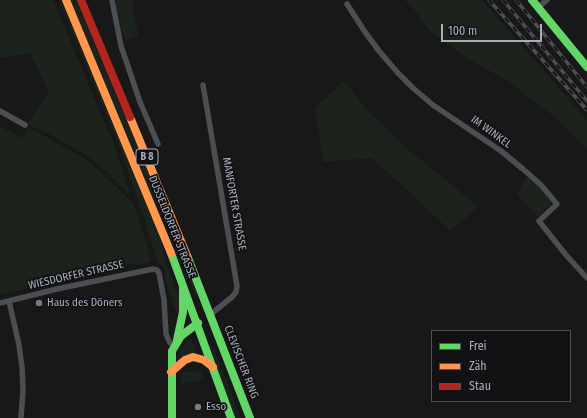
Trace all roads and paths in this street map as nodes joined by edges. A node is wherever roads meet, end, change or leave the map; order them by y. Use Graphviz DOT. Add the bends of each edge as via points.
graph roads {
  1 [pos="66,0"];
  2 [pos="82,0"];
  3 [pos="112,0"];
  4 [pos="532,0"];
  5 [pos="348,4"];
  6 [pos="587,67"];
  7 [pos="203,85"];
  8 [pos="0,111"];
  9 [pos="25,125"];
  10 [pos="158,144"];
  11 [pos="587,278"];
  12 [pos="183,281"];
  13 [pos="9,301"];
  14 [pos="0,303"];
  15 [pos="211,314"];
  16 [pos="198,323"];
  17 [pos="176,344"];
  18 [pos="213,367"];
  19 [pos="171,372"];
  20 [pos="21,418"];
  21 [pos="172,418"];
  22 [pos="231,418"];
  23 [pos="250,418"];
  1 -- 12 [label="main road, DÜSSELDORFER STRASSE / B 8"];
  2 -- 15 [label="main road, DÜSSELDORFER STRASSE / B 8"];
  3 -- 10 [label="street" via="123,53"];
  4 -- 6 [label="main road"];
  5 -- 11 [label="street, IM WINKEL" via="365,32 398,73 433,104 501,151 549,194 557,204 539,221"];
  7 -- 15 [label="street, MANFORTER STRASSE" via="237,286 232,297"];
  8 -- 9 [label="street"];
  12 -- 16 [label="main road, DÜSSELDORFER STRASSE / B 8"];
  12 -- 17 [label="main road" via="183,312"];
  13 -- 14 [label="street, WIESDORFER STRASSE"];
  13 -- 17 [label="street, WIESDORFER STRASSE" via="150,269 157,270 164,300 166,334 170,343"];
  13 -- 20 [label="street" via="22,367"];
  15 -- 16 [label="main road"];
  15 -- 23 [label="main road, CLEVISCHER RING / B 8"];
  16 -- 17 [label="main road"];
  16 -- 18 [label="main road, B 8"];
  17 -- 19 [label="main road" via="171,358"];
  18 -- 19 [label="main road" via="204,360 193,357 185,360"];
  18 -- 22 [label="main road, B 8"];
  19 -- 21 [label="main road"];
}
